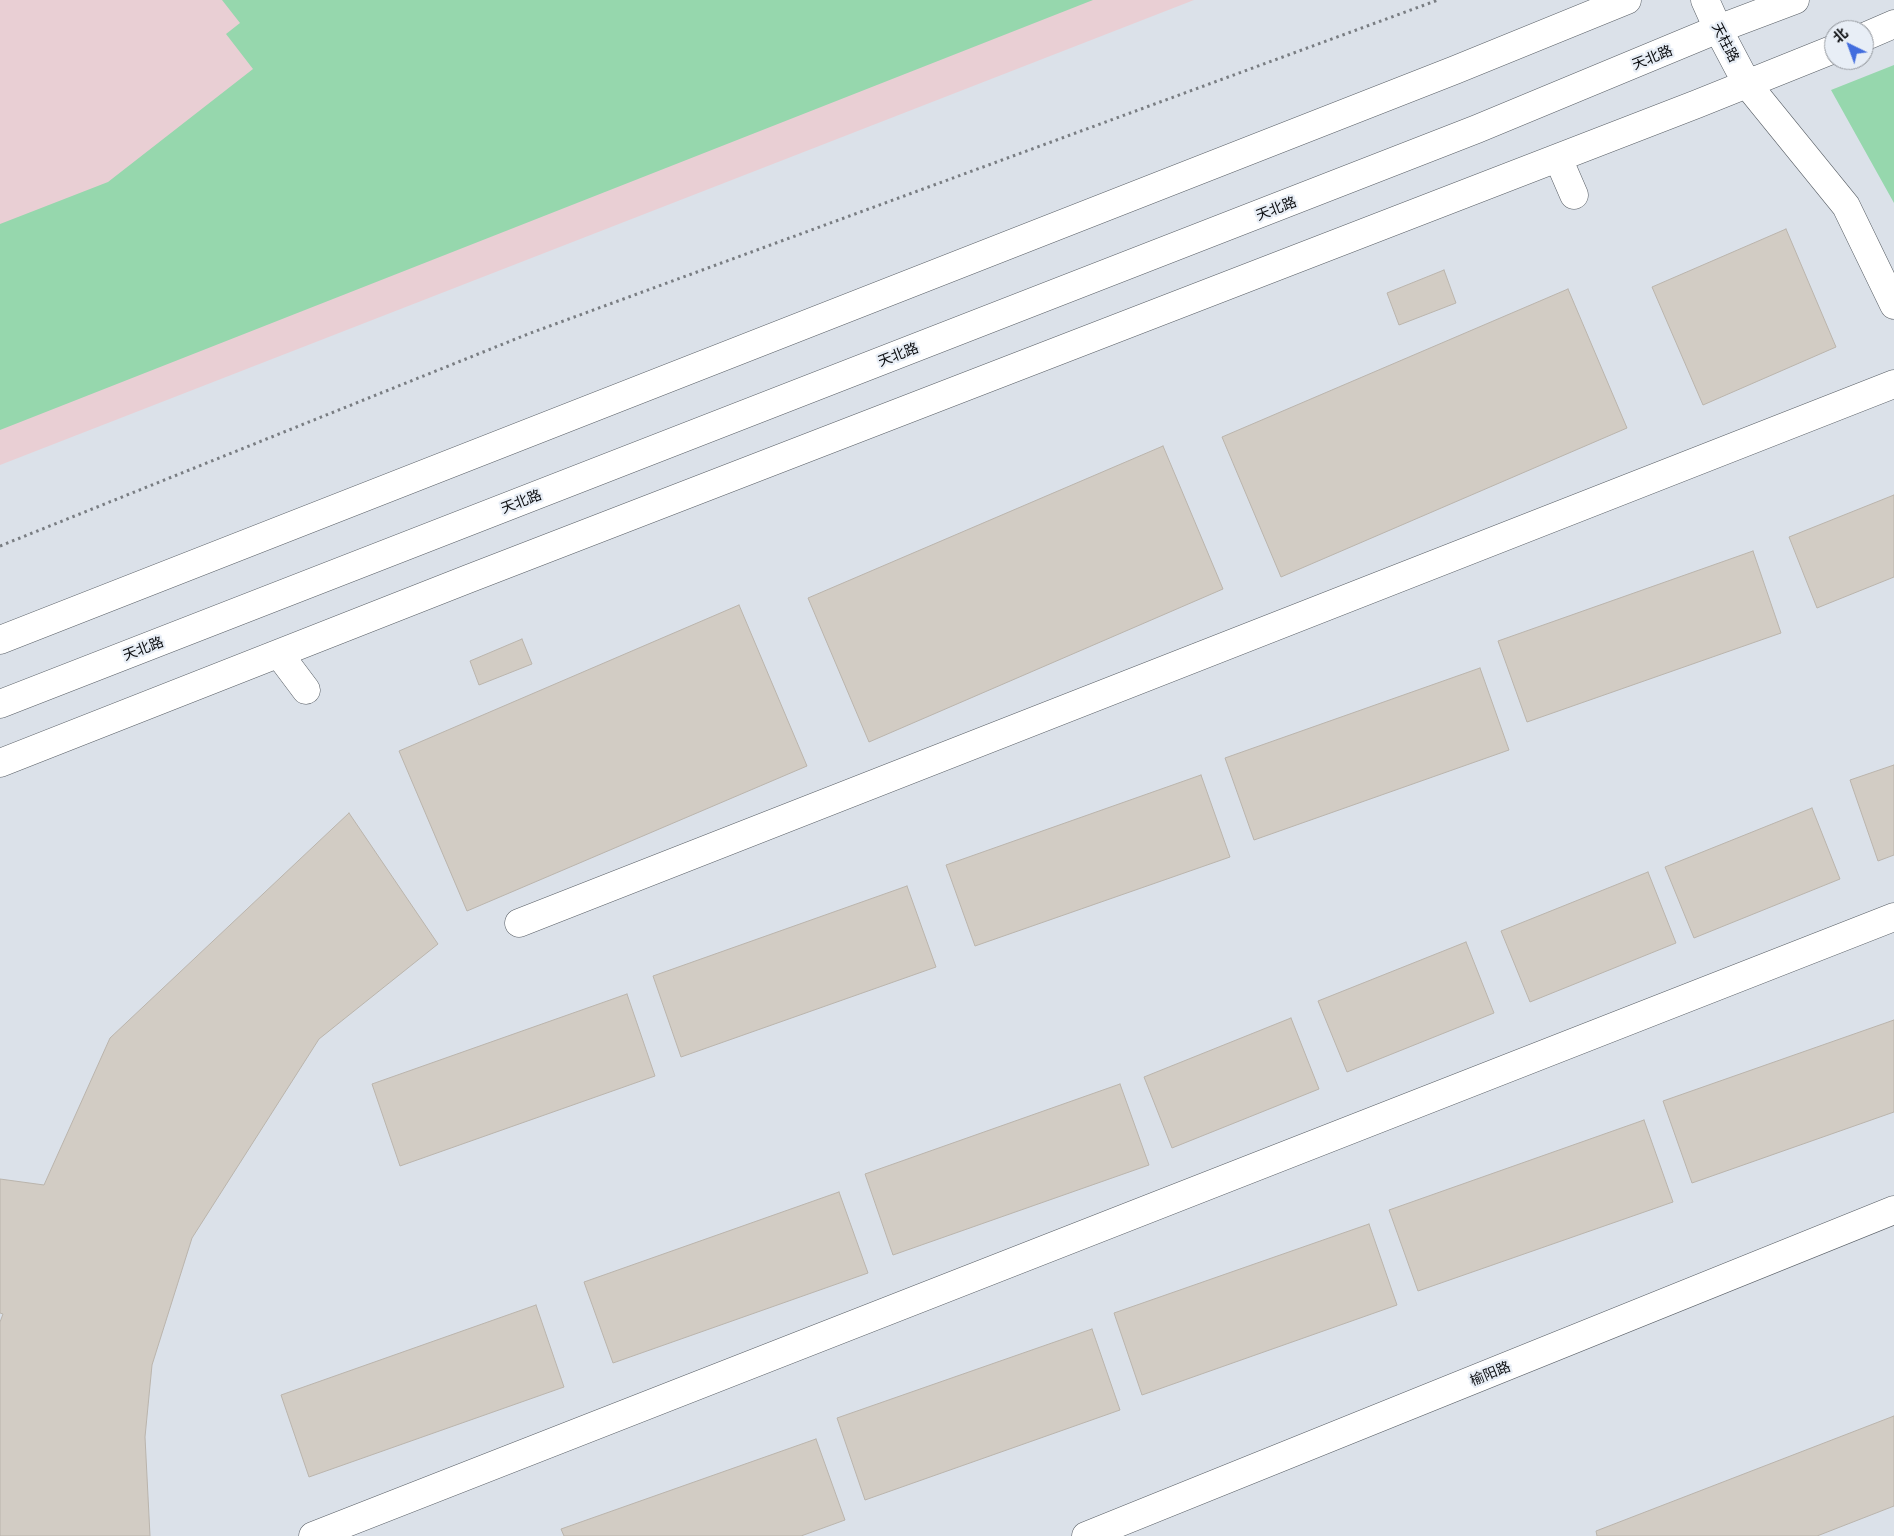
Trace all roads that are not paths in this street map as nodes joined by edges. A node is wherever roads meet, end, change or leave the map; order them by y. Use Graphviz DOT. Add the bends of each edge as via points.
graph roads {
  1 [pos="1627,0"];
  2 [pos="1706,0"];
  3 [pos="1795,0"];
  4 [pos="1894,24"];
  5 [pos="1718,29"];
  6 [pos="1874,33"];
  7 [pos="1824,53"];
  8 [pos="1747,84"];
  9 [pos="1558,158"];
  10 [pos="1574,195"];
  11 [pos="1894,305"];
  12 [pos="1894,384"];
  13 [pos="0,640"];
  14 [pos="279,654"];
  15 [pos="306,690"];
  16 [pos="0,704"];
  17 [pos="0,763"];
  18 [pos="1894,917"];
  19 [pos="519,923"];
  20 [pos="1894,1210"];
  21 [pos="313,1536"];
  22 [pos="1086,1536"];
  1 -- 13 [label="street"];
  2 -- 5 [label="street, 天柱路"];
  3 -- 5 [label="street, 天北路"];
  4 -- 6 [label="street"];
  5 -- 8 [label="street, 天柱路"];
  5 -- 16 [label="street, 天北路" via="1478,129"];
  7 -- 8 [label="street"];
  8 -- 9 [label="street"];
  8 -- 11 [label="street, 天柱路" via="1846,206"];
  9 -- 10 [label="street"];
  9 -- 14 [label="street"];
  12 -- 19 [label="street"];
  14 -- 15 [label="street"];
  14 -- 17 [label="street"];
  18 -- 21 [label="street"];
  20 -- 22 [label="street, 榆阳路"];
}
